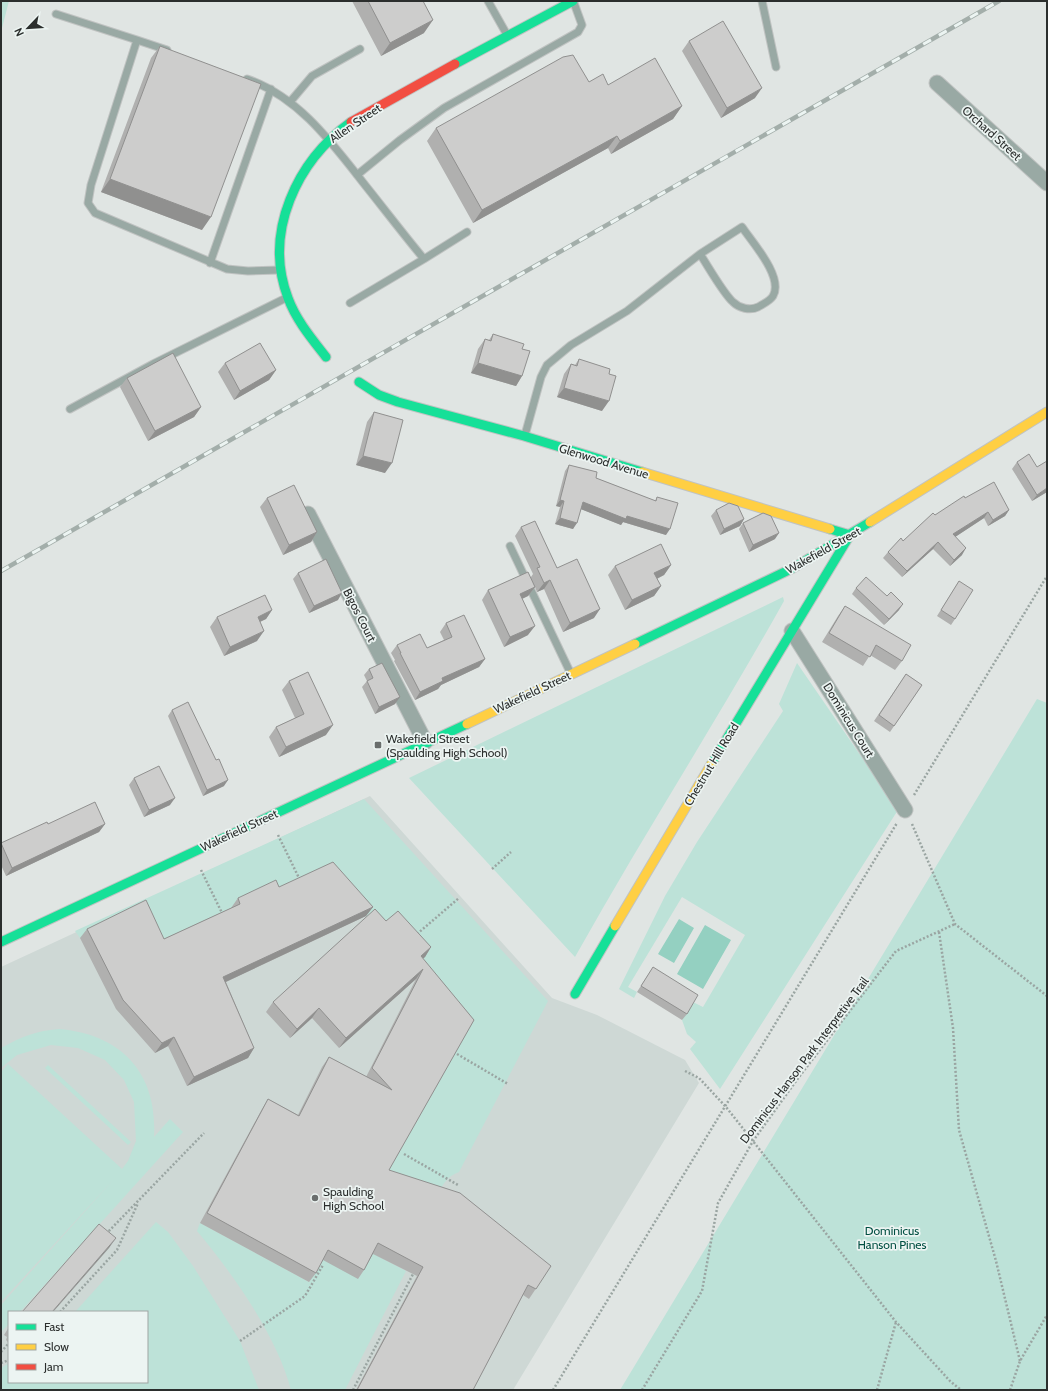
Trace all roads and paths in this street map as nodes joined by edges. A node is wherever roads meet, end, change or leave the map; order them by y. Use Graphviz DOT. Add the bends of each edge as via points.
graph roads {
  1 [pos="488,1"];
  2 [pos="573,1"];
  3 [pos="762,1"];
  4 [pos="56,14"];
  5 [pos="508,34"];
  6 [pos="137,40"];
  7 [pos="360,49"];
  8 [pos="175,53"];
  9 [pos="776,67"];
  10 [pos="242,77"];
  11 [pos="937,83"];
  12 [pos="271,89"];
  13 [pos="290,102"];
  14 [pos="329,139"];
  15 [pos="357,175"];
  16 [pos="1047,182"];
  17 [pos="467,232"];
  18 [pos="700,254"];
  19 [pos="424,259"];
  20 [pos="210,263"];
  21 [pos="281,270"];
  22 [pos="288,297"];
  23 [pos="350,303"];
  24 [pos="326,357"];
  25 [pos="359,382"];
  26 [pos="70,409"];
  27 [pos="1047,412"];
  28 [pos="524,436"];
  29 [pos="301,501"];
  30 [pos="850,535"];
  31 [pos="510,546"];
  32 [pos="1047,576"];
  33 [pos="792,631"];
  34 [pos="571,674"];
  35 [pos="425,742"];
  36 [pos="905,810"];
  37 [pos="278,835"];
  38 [pos="511,852"];
  39 [pos="492,869"];
  40 [pos="201,870"];
  41 [pos="299,878"];
  42 [pos="459,898"];
  43 [pos="223,916"];
  44 [pos="955,924"];
  45 [pos="939,932"];
  46 [pos="412,938"];
  47 [pos="1,942"];
  48 [pos="575,994"];
  49 [pos="1047,996"];
  50 [pos="457,1054"];
  51 [pos="685,1071"];
  52 [pos="508,1084"];
  53 [pos="726,1107"];
  54 [pos="204,1132"];
  55 [pos="753,1141"];
  56 [pos="404,1154"];
  57 [pos="458,1185"];
  58 [pos="139,1200"];
  59 [pos="103,1237"];
  60 [pos="324,1265"];
  61 [pos="413,1274"];
  62 [pos="61,1311"];
  63 [pos="1047,1315"];
  64 [pos="896,1322"];
  65 [pos="240,1341"];
  66 [pos="8,1344"];
  67 [pos="1,1352"];
  68 [pos="1020,1361"];
  69 [pos="353,1390"];
  70 [pos="553,1390"];
  71 [pos="642,1390"];
  72 [pos="877,1390"];
  73 [pos="961,1390"];
  74 [pos="1010,1390"];
  1 -- 5 [label="lane"];
  2 -- 5 [label="street, Allen Street"];
  2 -- 15 [label="lane" via="582,25 578,32 444,108"];
  3 -- 9 [label="lane"];
  4 -- 6 [label="lane"];
  5 -- 14 [label="street, Allen Street" via="362,116"];
  6 -- 8 [label="lane"];
  6 -- 20 [label="lane" via="91,185 88,203 95,214"];
  7 -- 13 [label="lane" via="312,76"];
  10 -- 12 [label="lane"];
  11 -- 16 [label="street, Orchard Street"];
  12 -- 13 [label="lane"];
  12 -- 20 [label="lane"];
  13 -- 14 [label="lane"];
  14 -- 15 [label="lane"];
  14 -- 21 [label="street, Allen Street" via="303,172 286,209 280,251"];
  15 -- 19 [label="lane"];
  17 -- 19 [label="lane"];
  18 -- 18 [label="lane" via="742,227 773,273 773,296 755,308 743,308 732,302"];
  18 -- 28 [label="lane" via="627,311 571,345 547,365 540,377"];
  19 -- 23 [label="lane"];
  20 -- 21 [label="lane" via="227,269"];
  21 -- 22 [label="street, Allen Street"];
  22 -- 24 [label="street, Allen Street" via="308,335"];
  22 -- 26 [label="lane" via="153,364"];
  25 -- 28 [label="street, Glenwood Avenue" via="379,395 398,402"];
  27 -- 30 [label="street, Wakefield Street"];
  28 -- 30 [label="street, Glenwood Avenue"];
  29 -- 35 [label="street, Bigos Court"];
  30 -- 33 [label="street, Chestnut Hill Road"];
  30 -- 34 [label="street, Wakefield Street" via="780,574"];
  31 -- 34 [label="lane"];
  32 -- 36 [label="path"];
  33 -- 36 [label="street, Dominicus Court"];
  33 -- 48 [label="street, Chestnut Hill Road"];
  34 -- 35 [label="street, Wakefield Street"];
  35 -- 47 [label="street, Wakefield Street"];
  36 -- 44 [label="path"];
  36 -- 53 [label="path"];
  37 -- 41 [label="path"];
  38 -- 39 [label="path"];
  40 -- 43 [label="path"];
  42 -- 46 [label="path"];
  44 -- 45 [label="path, Dominicus Hanson Park Interpretive Trail"];
  44 -- 49 [label="path"];
  45 -- 55 [label="path, Dominicus Hanson Park Interpretive Trail" via="896,951"];
  45 -- 68 [label="path" via="953,1028 959,1130 996,1262"];
  50 -- 52 [label="path"];
  51 -- 53 [label="path" via="699,1078"];
  53 -- 55 [label="path"];
  53 -- 70 [label="path"];
  54 -- 58 [label="path"];
  55 -- 64 [label="path" via="842,1250"];
  55 -- 71 [label="path, Dominicus Hanson Park Interpretive Trail" via="718,1203 702,1291"];
  56 -- 57 [label="path"];
  58 -- 59 [label="path"];
  58 -- 62 [label="path" via="117,1250"];
  60 -- 65 [label="path" via="305,1296"];
  61 -- 69 [label="path"];
  63 -- 68 [label="path"];
  64 -- 72 [label="path"];
  64 -- 73 [label="path"];
  66 -- 67 [label="path"];
  68 -- 74 [label="path"];
}
